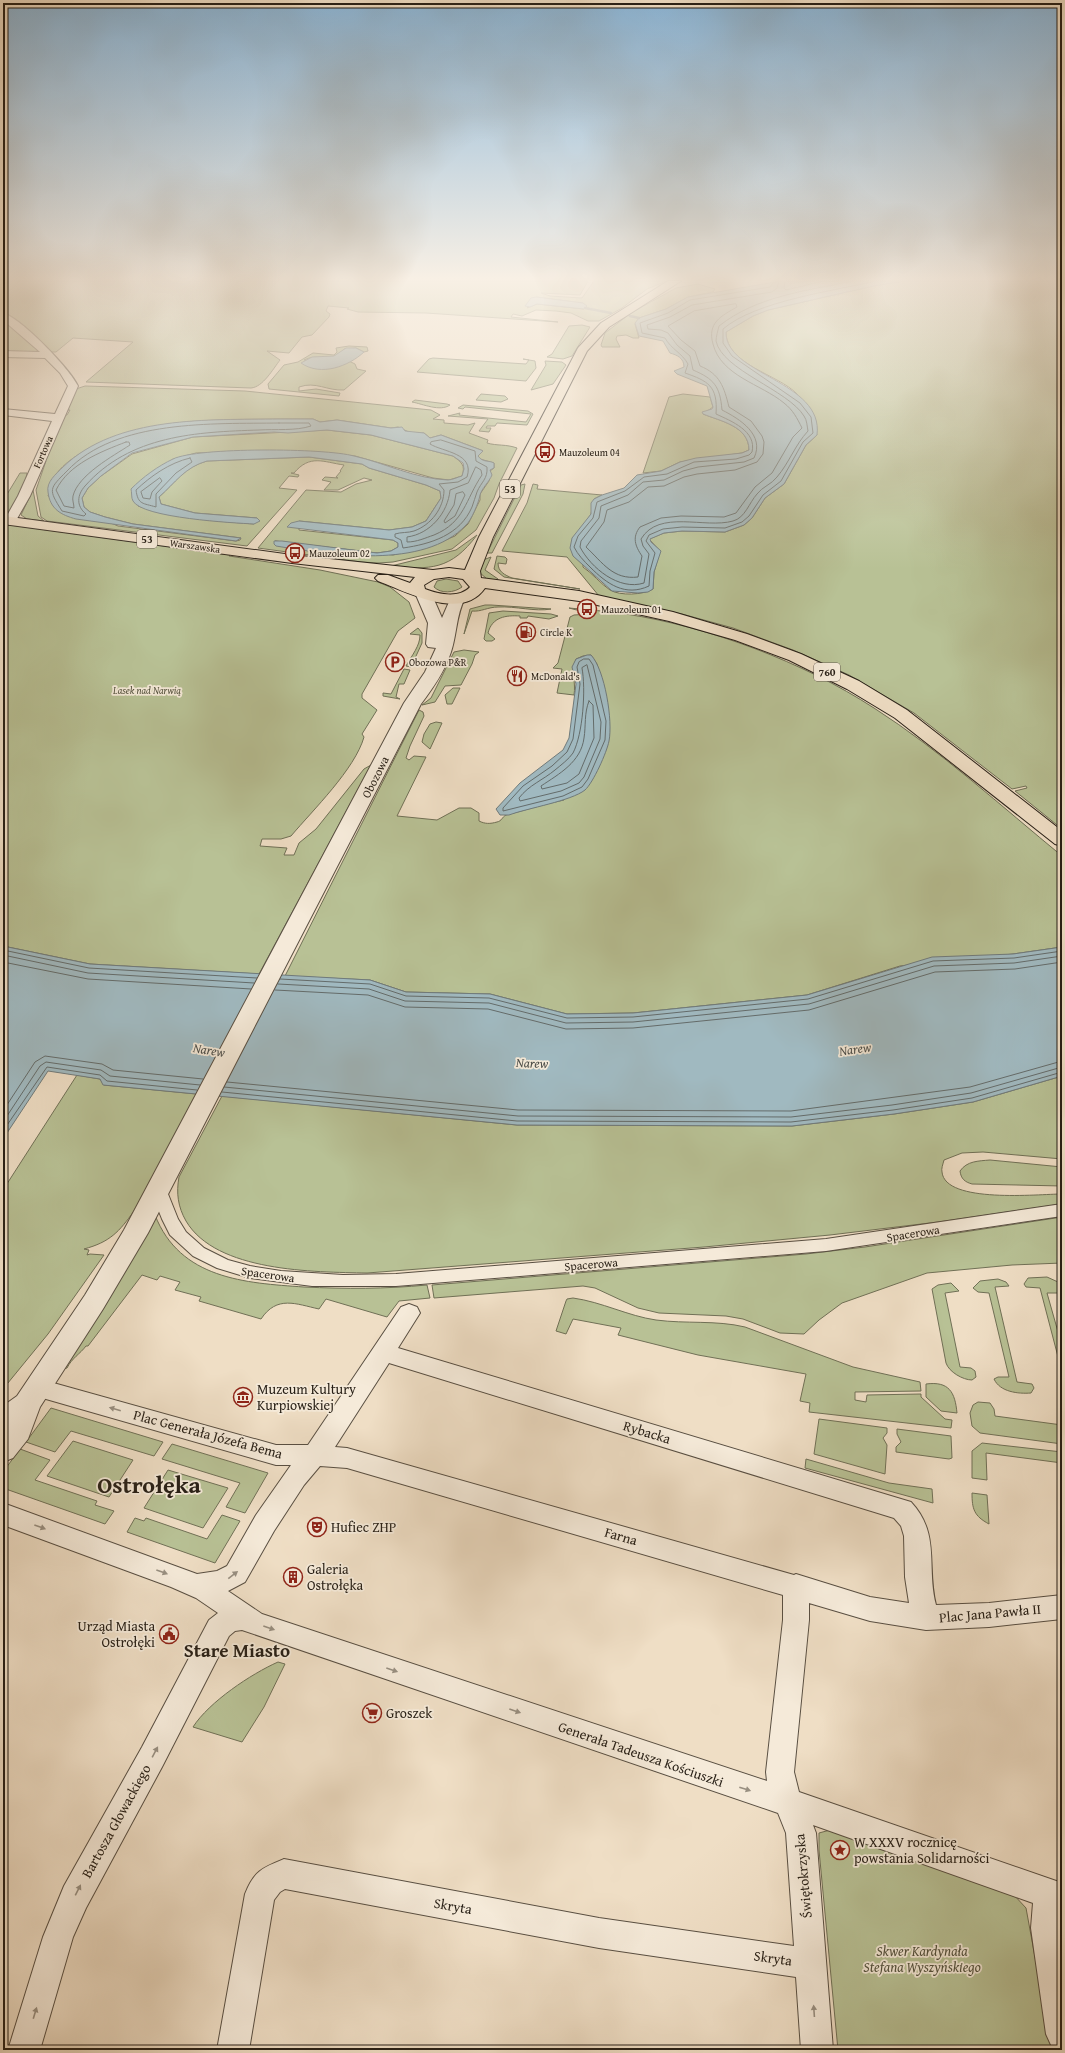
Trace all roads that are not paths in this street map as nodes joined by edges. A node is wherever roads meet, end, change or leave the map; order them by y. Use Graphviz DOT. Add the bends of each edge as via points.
graph roads {
  1 [pos="68,377"];
  2 [pos="567,377"];
  3 [pos="3,412"];
  4 [pos="59,418"];
  5 [pos="6,520"];
  6 [pos="486,537"];
  7 [pos="292,559"];
  8 [pos="434,574"];
  9 [pos="475,580"];
  10 [pos="421,592"];
  11 [pos="463,597"];
  12 [pos="615,605"];
  13 [pos="413,703"];
  14 [pos="1062,840"];
  15 [pos="158,1189"];
  16 [pos="1062,1210"];
  17 [pos="409,1313"];
  18 [pos="382,1352"];
  19 [pos="33,1396"];
  20 [pos="3,1421"];
  21 [pos="3,1450"];
  22 [pos="315,1455"];
  23 [pos="3,1514"];
  24 [pos="910,1516"];
  25 [pos="196,1586"];
  26 [pos="796,1586"];
  27 [pos="1062,1607"];
  28 [pos="234,1610"];
  29 [pos="926,1618"];
  30 [pos="787,1802"];
  31 [pos="1055,1896"];
  32 [pos="811,1964"];
  33 [pos="1062,2034"];
  34 [pos="24,2050"];
  35 [pos="233,2050"];
  36 [pos="817,2050"];
  1 -- 4 [label="street, Fortowa" via="73,385"];
  2 -- 6 [label="main road, 53"];
  3 -- 4 [label="street"];
  4 -- 5 [label="street, Fortowa" via="26,492"];
  5 -- 7 [label="main road, Warszawska / 53"];
  6 -- 8 [label="main road, 53" via="460,558"];
  6 -- 9 [label="main road, 53" via="472,571"];
  7 -- 8 [label="main road, Warszawska / 53"];
  7 -- 10 [label="main road, Warszawska / 53" via="377,576"];
  8 -- 9 [label="main road, 53" via="456,573"];
  8 -- 10 [label="main road, 53" via="418,582"];
  9 -- 11 [label="main road, 53" via="477,590"];
  9 -- 12 [label="main road, 760" via="579,596"];
  10 -- 11 [label="main road, 53" via="436,598"];
  10 -- 13 [label="street, Obozowa" via="436,623 436,633 435,644 418,679"];
  11 -- 12 [label="main road, 760" via="522,596"];
  11 -- 13 [label="street, Obozowa" via="449,614 443,652 430,681"];
  12 -- 14 [label="main road, 760" via="673,617 730,633 836,676 901,714"];
  13 -- 15 [label="street, Obozowa"];
  15 -- 16 [label="street, Spacerowa" via="180,1237 216,1262 254,1274 356,1281 396,1280 826,1245"];
  15 -- 19 [label="street" via="110,1276"];
  17 -- 18 [label="street"];
  18 -- 22 [label="street"];
  18 -- 24 [label="street, Rybacka" via="891,1506"];
  19 -- 20 [label="street"];
  19 -- 21 [label="street" via="18,1431"];
  22 -- 19 [label="street, Plac Generała Józefa Bema, one-way" via="276,1455"];
  25 -- 22 [label="street, one-way" via="221,1582 236,1574 295,1478"];
  22 -- 26 [label="street, Farna" via="348,1458"];
  23 -- 25 [label="street, one-way"];
  24 -- 29 [label="street, Plac Jana Pawła II" via="918,1534 918,1587"];
  25 -- 28 [label="street"];
  26 -- 29 [label="street, Farna" via="870,1609"];
  26 -- 30 [label="street, Świętokrzyska" via="796,1620 780,1772"];
  27 -- 29 [label="street, Plac Jana Pawła II" via="958,1618"];
  28 -- 30 [label="street, Generała Tadeusza Kościuszki, one-way" via="254,1623"];
  34 -- 28 [label="street, Bartosza Głowackiego, one-way" via="58,1937 84,1879 152,1757 219,1628 228,1621"];
  30 -- 31 [label="street, Generała Tadeusza Kościuszki"];
  30 -- 32 [label="street, Świętokrzyska" via="800,1833"];
  31 -- 33 [label="street" via="1046,1928"];
  32 -- 35 [label="street, Skryta" via="599,1933 284,1874 269,1881 260,1894"];
  36 -- 32 [label="street, Świętokrzyska, one-way"];
}
